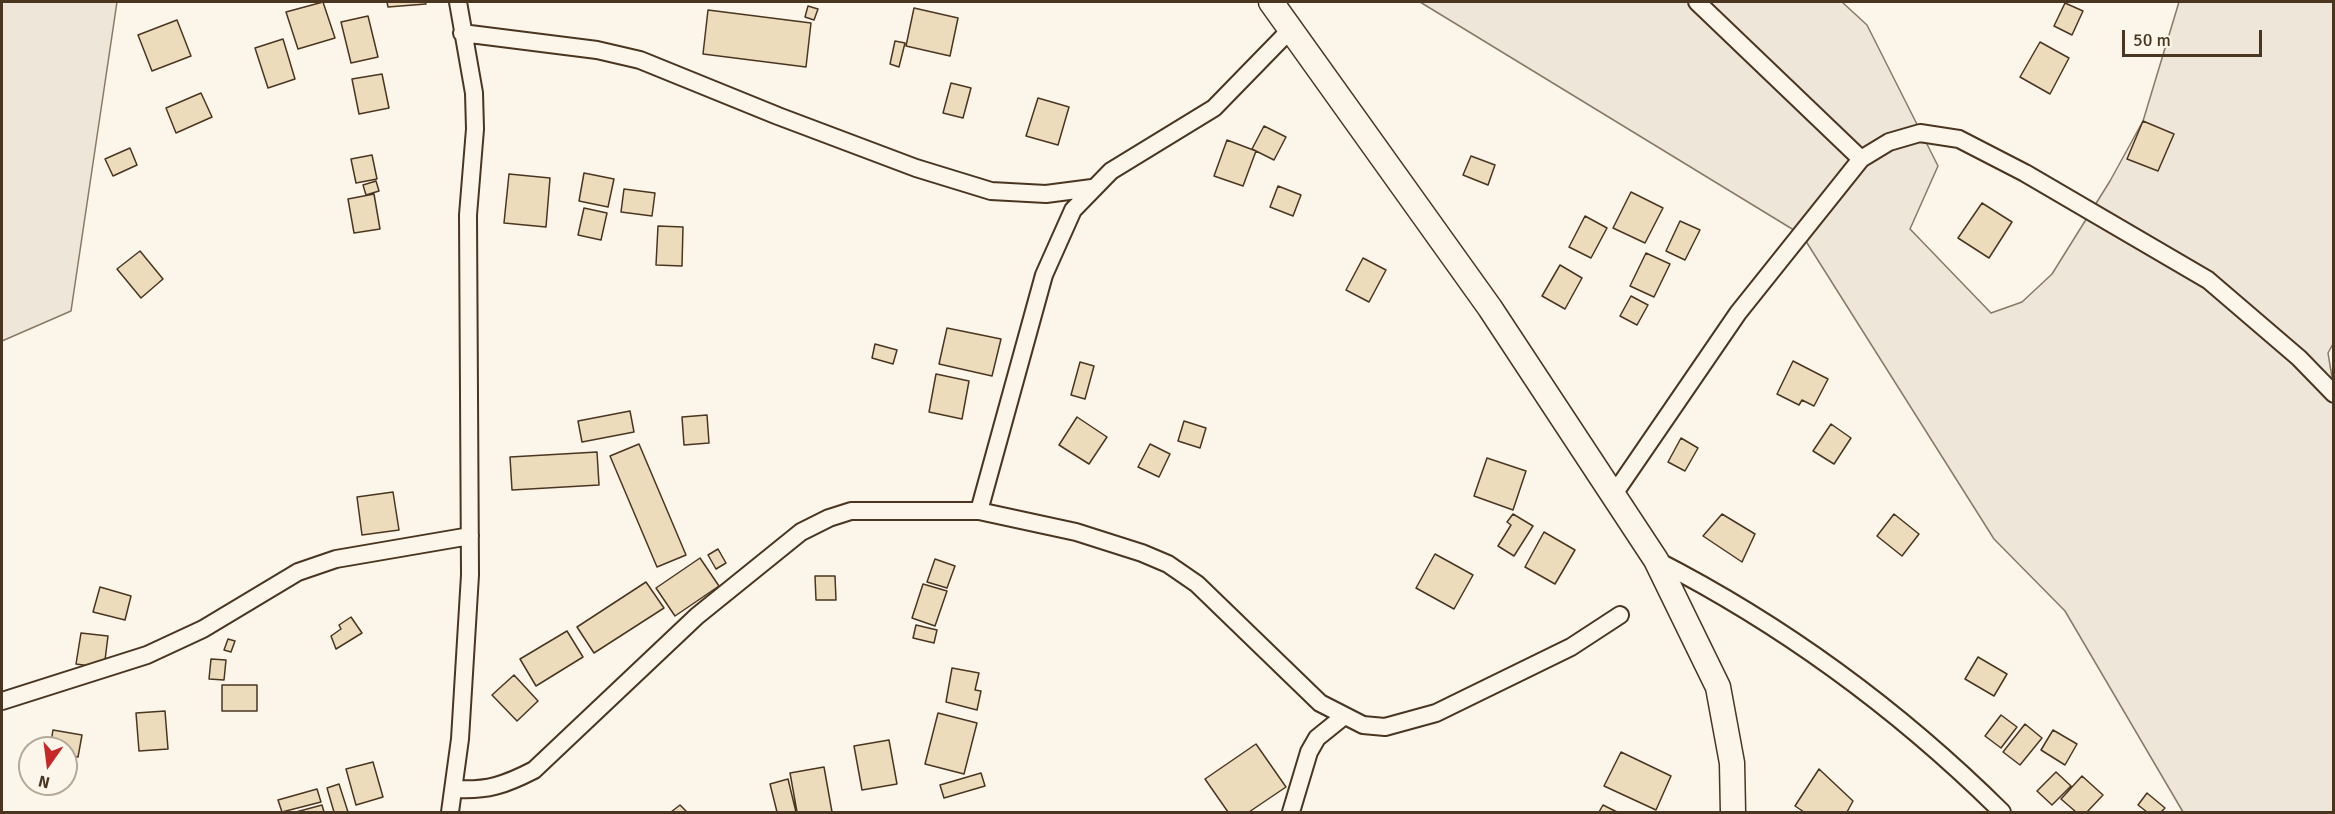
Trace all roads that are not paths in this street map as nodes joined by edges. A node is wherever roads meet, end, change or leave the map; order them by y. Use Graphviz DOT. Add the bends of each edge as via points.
graph roads {
  1 [pos="458,2"];
  2 [pos="1271,2"];
  3 [pos="1697,2"];
  4 [pos="1290,30"];
  5 [pos="462,33"];
  6 [pos="1861,159"];
  7 [pos="1092,188"];
  8 [pos="2334,394"];
  9 [pos="1614,494"];
  10 [pos="979,511"];
  11 [pos="470,536"];
  12 [pos="1656,560"];
  13 [pos="1620,615"];
  14 [pos="2,701"];
  15 [pos="1343,717"];
  16 [pos="455,789"];
  17 [pos="450,813"];
  18 [pos="1291,813"];
  19 [pos="1733,813"];
  20 [pos="2002,813"];
  1 -- 5 [label="street"];
  2 -- 4 [label="street"];
  3 -- 6 [label="street"];
  4 -- 7 [label="street" via="1214,108 1136,154"];
  4 -- 9 [label="street" via="1490,308"];
  5 -- 7 [label="street" via="597,50 640,60 895,160 991,191 1046,194"];
  5 -- 11 [label="street" via="474,93 476,129 468,215"];
  6 -- 8 [label="street" via="1888,142 1920,133 1959,139 2208,280 2300,358"];
  6 -- 9 [label="street" via="1738,313"];
  7 -- 10 [label="street" via="1073,210 1044,275"];
  9 -- 12 [label="street"];
  10 -- 15 [label="street" via="1076,532 1168,564 1221,605 1320,703"];
  10 -- 16 [label="street" via="851,511 801,532 661,648 534,770 481,791"];
  11 -- 14 [label="street" via="336,559 298,572 203,629 147,655"];
  11 -- 16 [label="street" via="468,632"];
  12 -- 19 [label="street" via="1718,687 1732,763"];
  12 -- 20 [label="street" via="1755,614 1836,671 1938,754"];
  13 -- 15 [label="street" via="1571,647 1436,713 1385,727 1363,725"];
  15 -- 18 [label="street" via="1317,738 1309,752"];
  16 -- 17 [label="street"];
}
